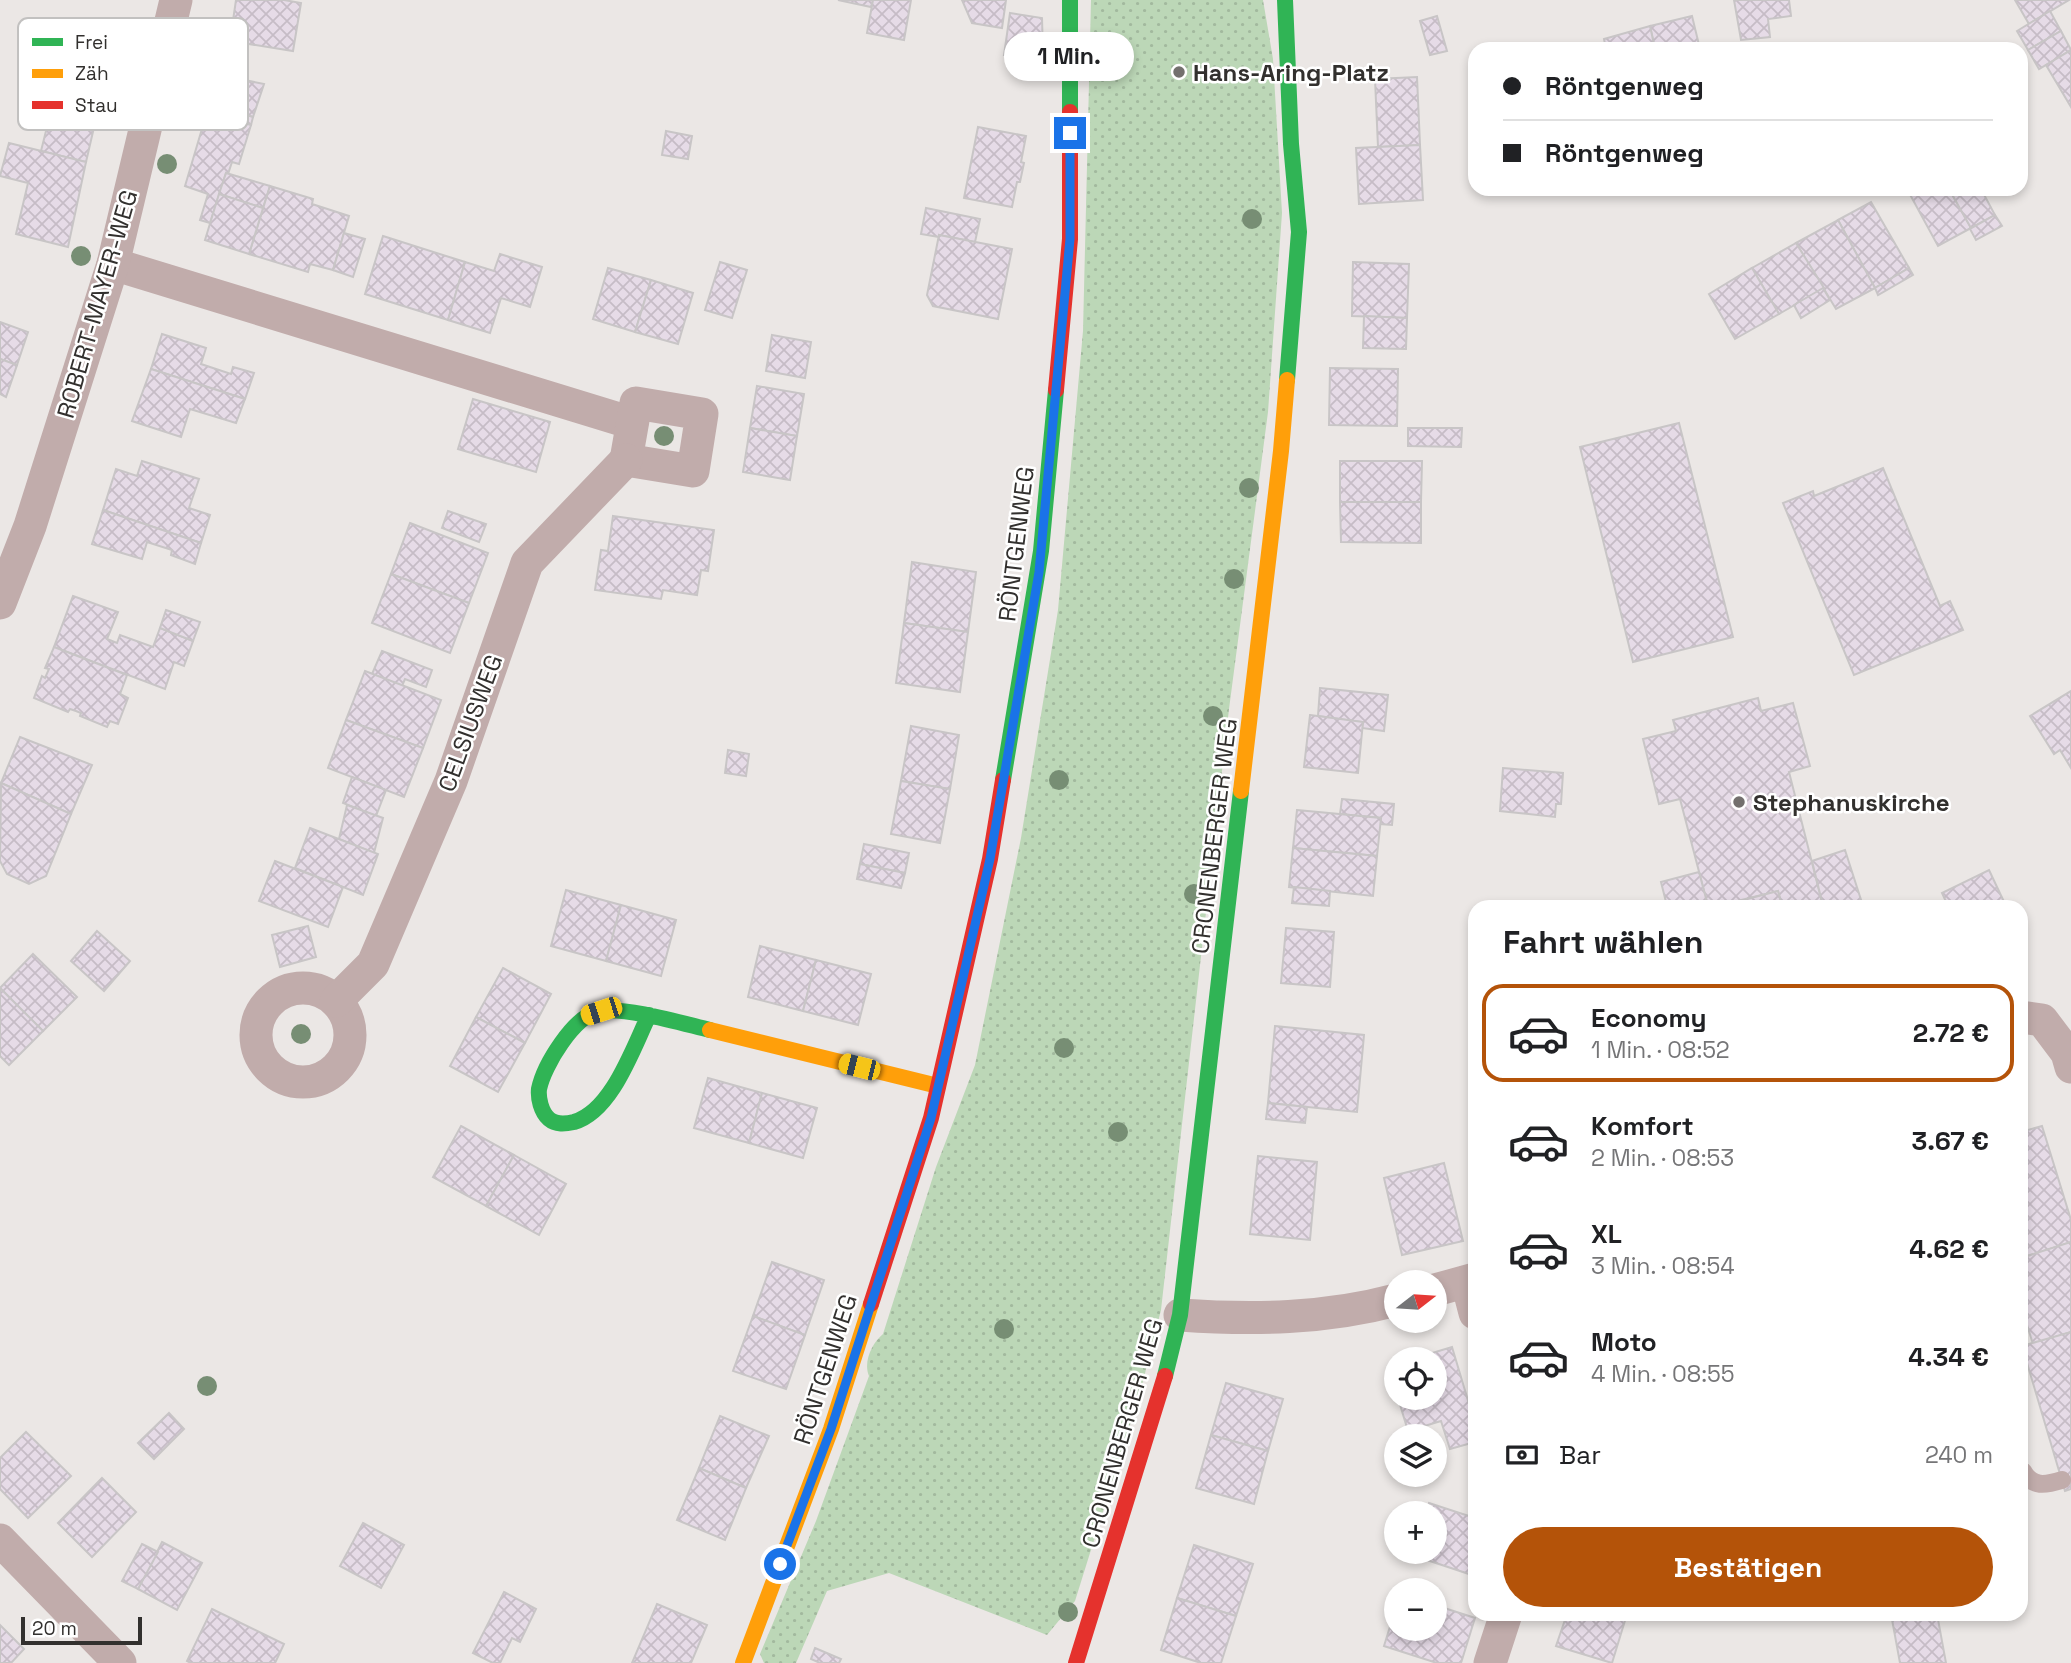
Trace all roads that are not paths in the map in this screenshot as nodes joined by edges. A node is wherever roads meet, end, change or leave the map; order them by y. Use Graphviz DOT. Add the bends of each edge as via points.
graph roads {
  1 [pos="176,0"];
  2 [pos="1070,0"];
  3 [pos="1284,0"];
  4 [pos="172,18"];
  5 [pos="145,130"];
  6 [pos="113,264"];
  7 [pos="632,423"];
  8 [pos="626,460"];
  9 [pos="0,603"];
  10 [pos="337,1001"];
  11 [pos="649,1015"];
  12 [pos="2028,1018"];
  13 [pos="2071,1067"];
  14 [pos="938,1086"];
  15 [pos="1468,1281"];
  16 [pos="1447,1287"];
  17 [pos="1384,1302"];
  18 [pos="1180,1315"];
  19 [pos="2028,1478"];
  20 [pos="2062,1480"];
  21 [pos="0,1540"];
  22 [pos="1504,1621"];
  23 [pos="120,1663"];
  24 [pos="743,1663"];
  25 [pos="1076,1663"];
  26 [pos="1490,1663"];
  1 -- 4 [label="street, ROBERT-MAYER-WEG"];
  2 -- 14 [label="street, RÖNTGENWEG" via="1070,239 1039,572 990,859"];
  3 -- 18 [label="street, CRONENBERGER WEG" via="1299,232 1281,451"];
  5 -- 6 [label="street, ROBERT-MAYER-WEG"];
  6 -- 7 [label="street"];
  6 -- 9 [label="street, ROBERT-MAYER-WEG" via="30,526"];
  7 -- 8 [label="street"];
  7 -- 8 [label="street" via="636,403 702,414 693,471"];
  8 -- 10 [label="street, CELSIUSWEG" via="527,563 451,780 373,964"];
  11 -- 11 [label="street" via="601,1011 573,1026 539,1090 541,1107 549,1119 563,1125 595,1110 618,1080"];
  11 -- 14 [label="street"];
  12 -- 13 [label="street" via="2042,1020 2067,1053"];
  14 -- 24 [label="street, RÖNTGENWEG" via="831,1429"];
  15 -- 16 [label="street"];
  17 -- 18 [label="street" via="1306,1317"];
  18 -- 25 [label="street, CRONENBERGER WEG" via="1161,1394"];
  19 -- 20 [label="lane" via="2044,1485"];
  21 -- 23 [label="street"];
  22 -- 26 [label="street"];
}
